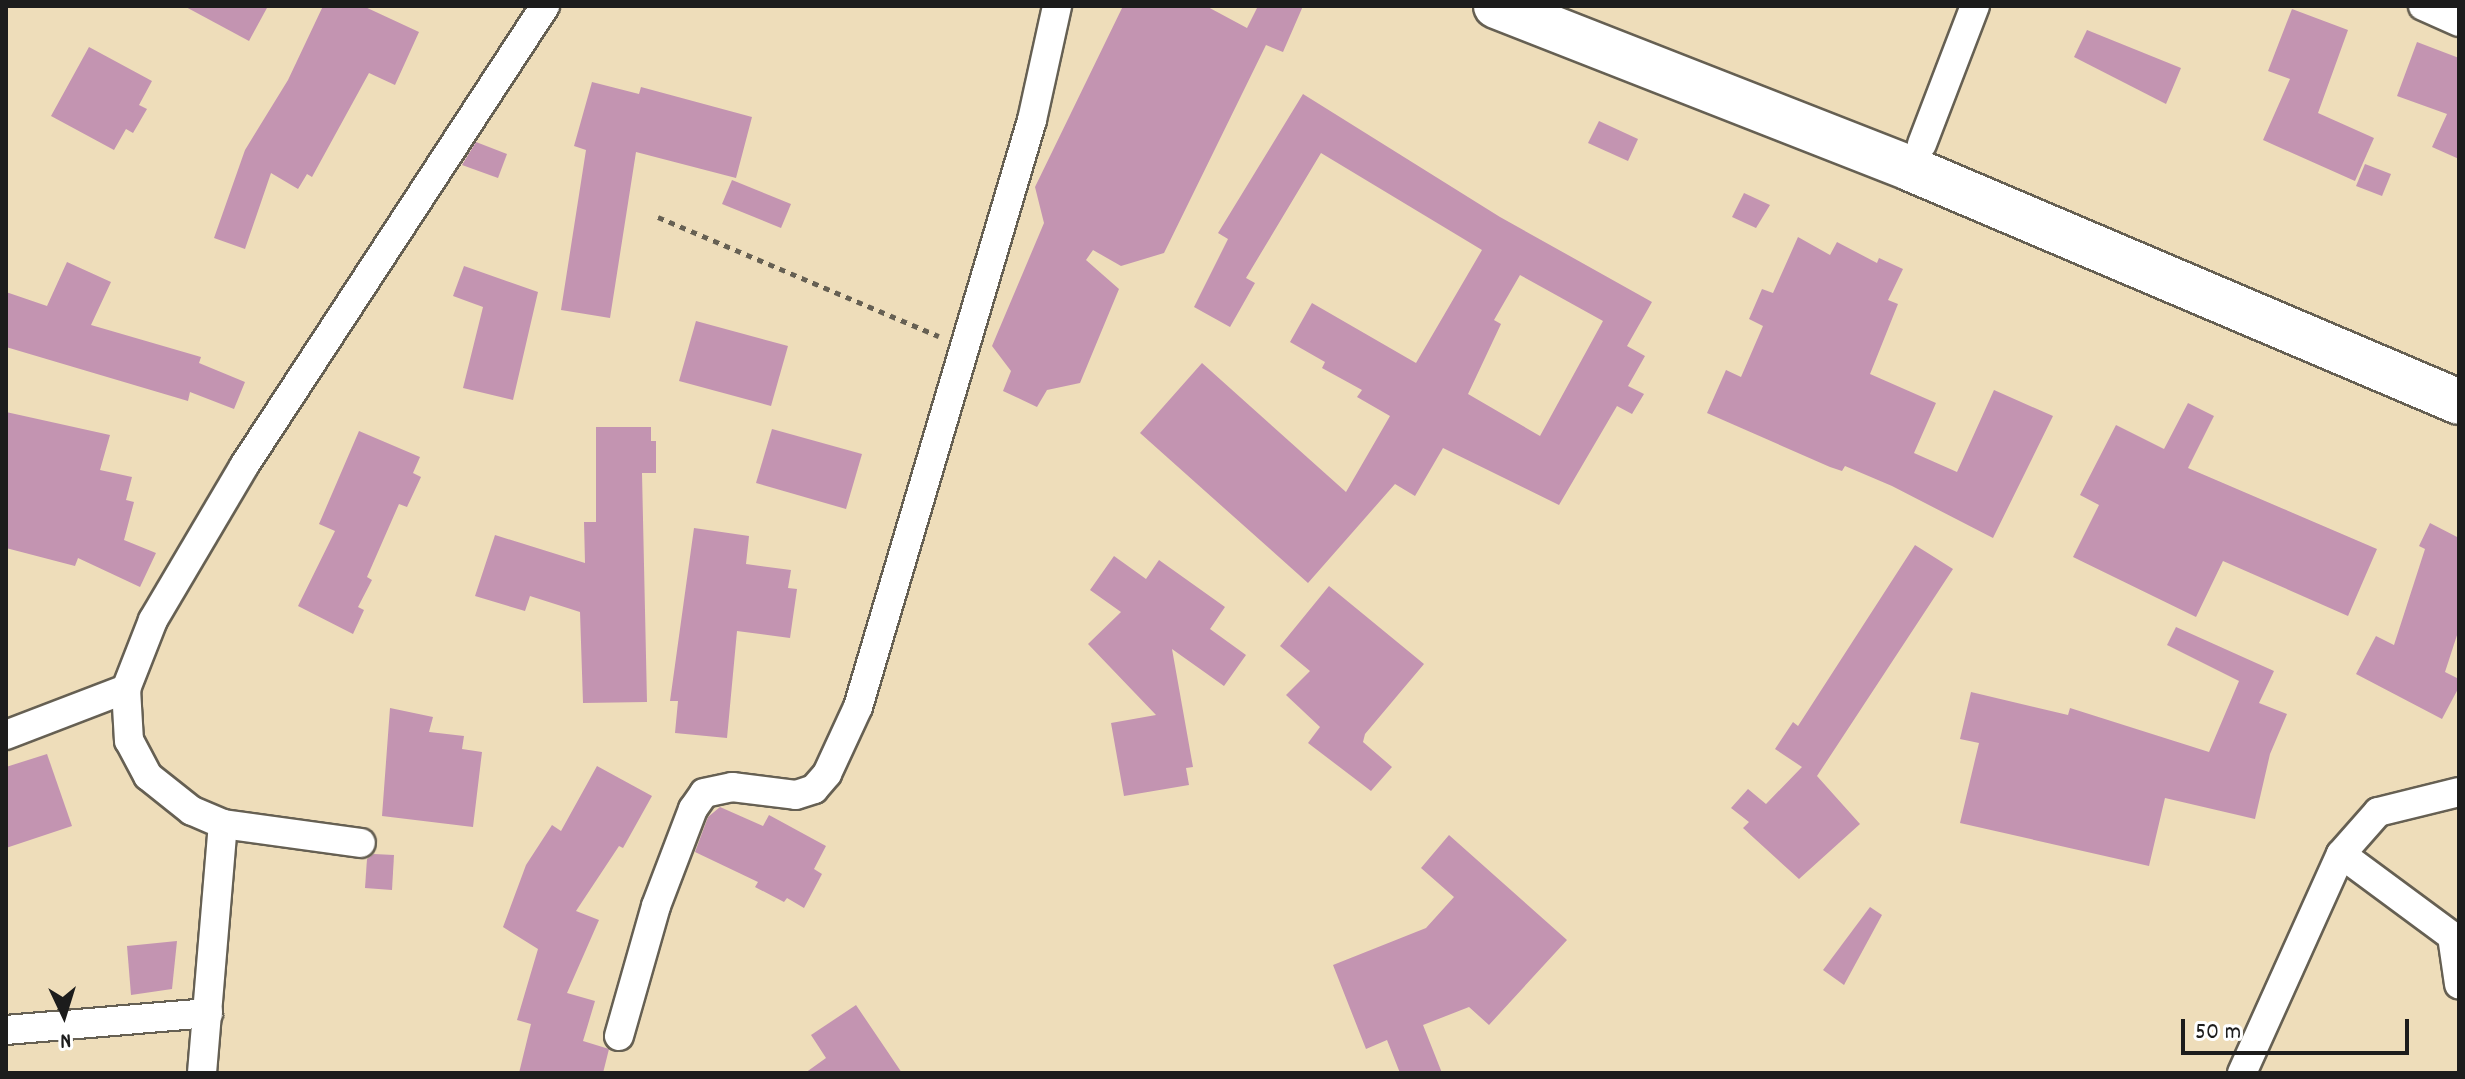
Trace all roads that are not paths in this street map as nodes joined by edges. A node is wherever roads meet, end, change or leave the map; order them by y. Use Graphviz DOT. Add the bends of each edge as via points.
graph roads {
  1 [pos="545,6"];
  2 [pos="1057,6"];
  3 [pos="1496,6"];
  4 [pos="1571,6"];
  5 [pos="1975,6"];
  6 [pos="2423,6"];
  7 [pos="2459,22"];
  8 [pos="1922,144"];
  9 [pos="2459,370"];
  10 [pos="2459,402"];
  11 [pos="126,689"];
  12 [pos="6,735"];
  13 [pos="2459,792"];
  14 [pos="223,824"];
  15 [pos="361,843"];
  16 [pos="2341,854"];
  17 [pos="2459,984"];
  18 [pos="208,1013"];
  19 [pos="6,1030"];
  20 [pos="619,1036"];
  21 [pos="202,1073"];
  22 [pos="2242,1073"];
  1 -- 11 [label="street" via="244,466 153,620"];
  2 -- 20 [label="street" via="1032,120 863,692 827,774 814,789 796,795 732,787 704,793 656,906"];
  3 -- 10 [label="main road" via="1911,169"];
  4 -- 8 [label="main road"];
  5 -- 8 [label="street"];
  6 -- 7 [label="street"];
  8 -- 9 [label="main road"];
  11 -- 12 [label="street"];
  11 -- 14 [label="street" via="129,741 148,776 192,811"];
  13 -- 16 [label="street" via="2378,812"];
  14 -- 15 [label="street"];
  14 -- 18 [label="street"];
  16 -- 17 [label="street" via="2452,936"];
  16 -- 22 [label="street"];
  18 -- 19 [label="street"];
  18 -- 21 [label="street"];
}
